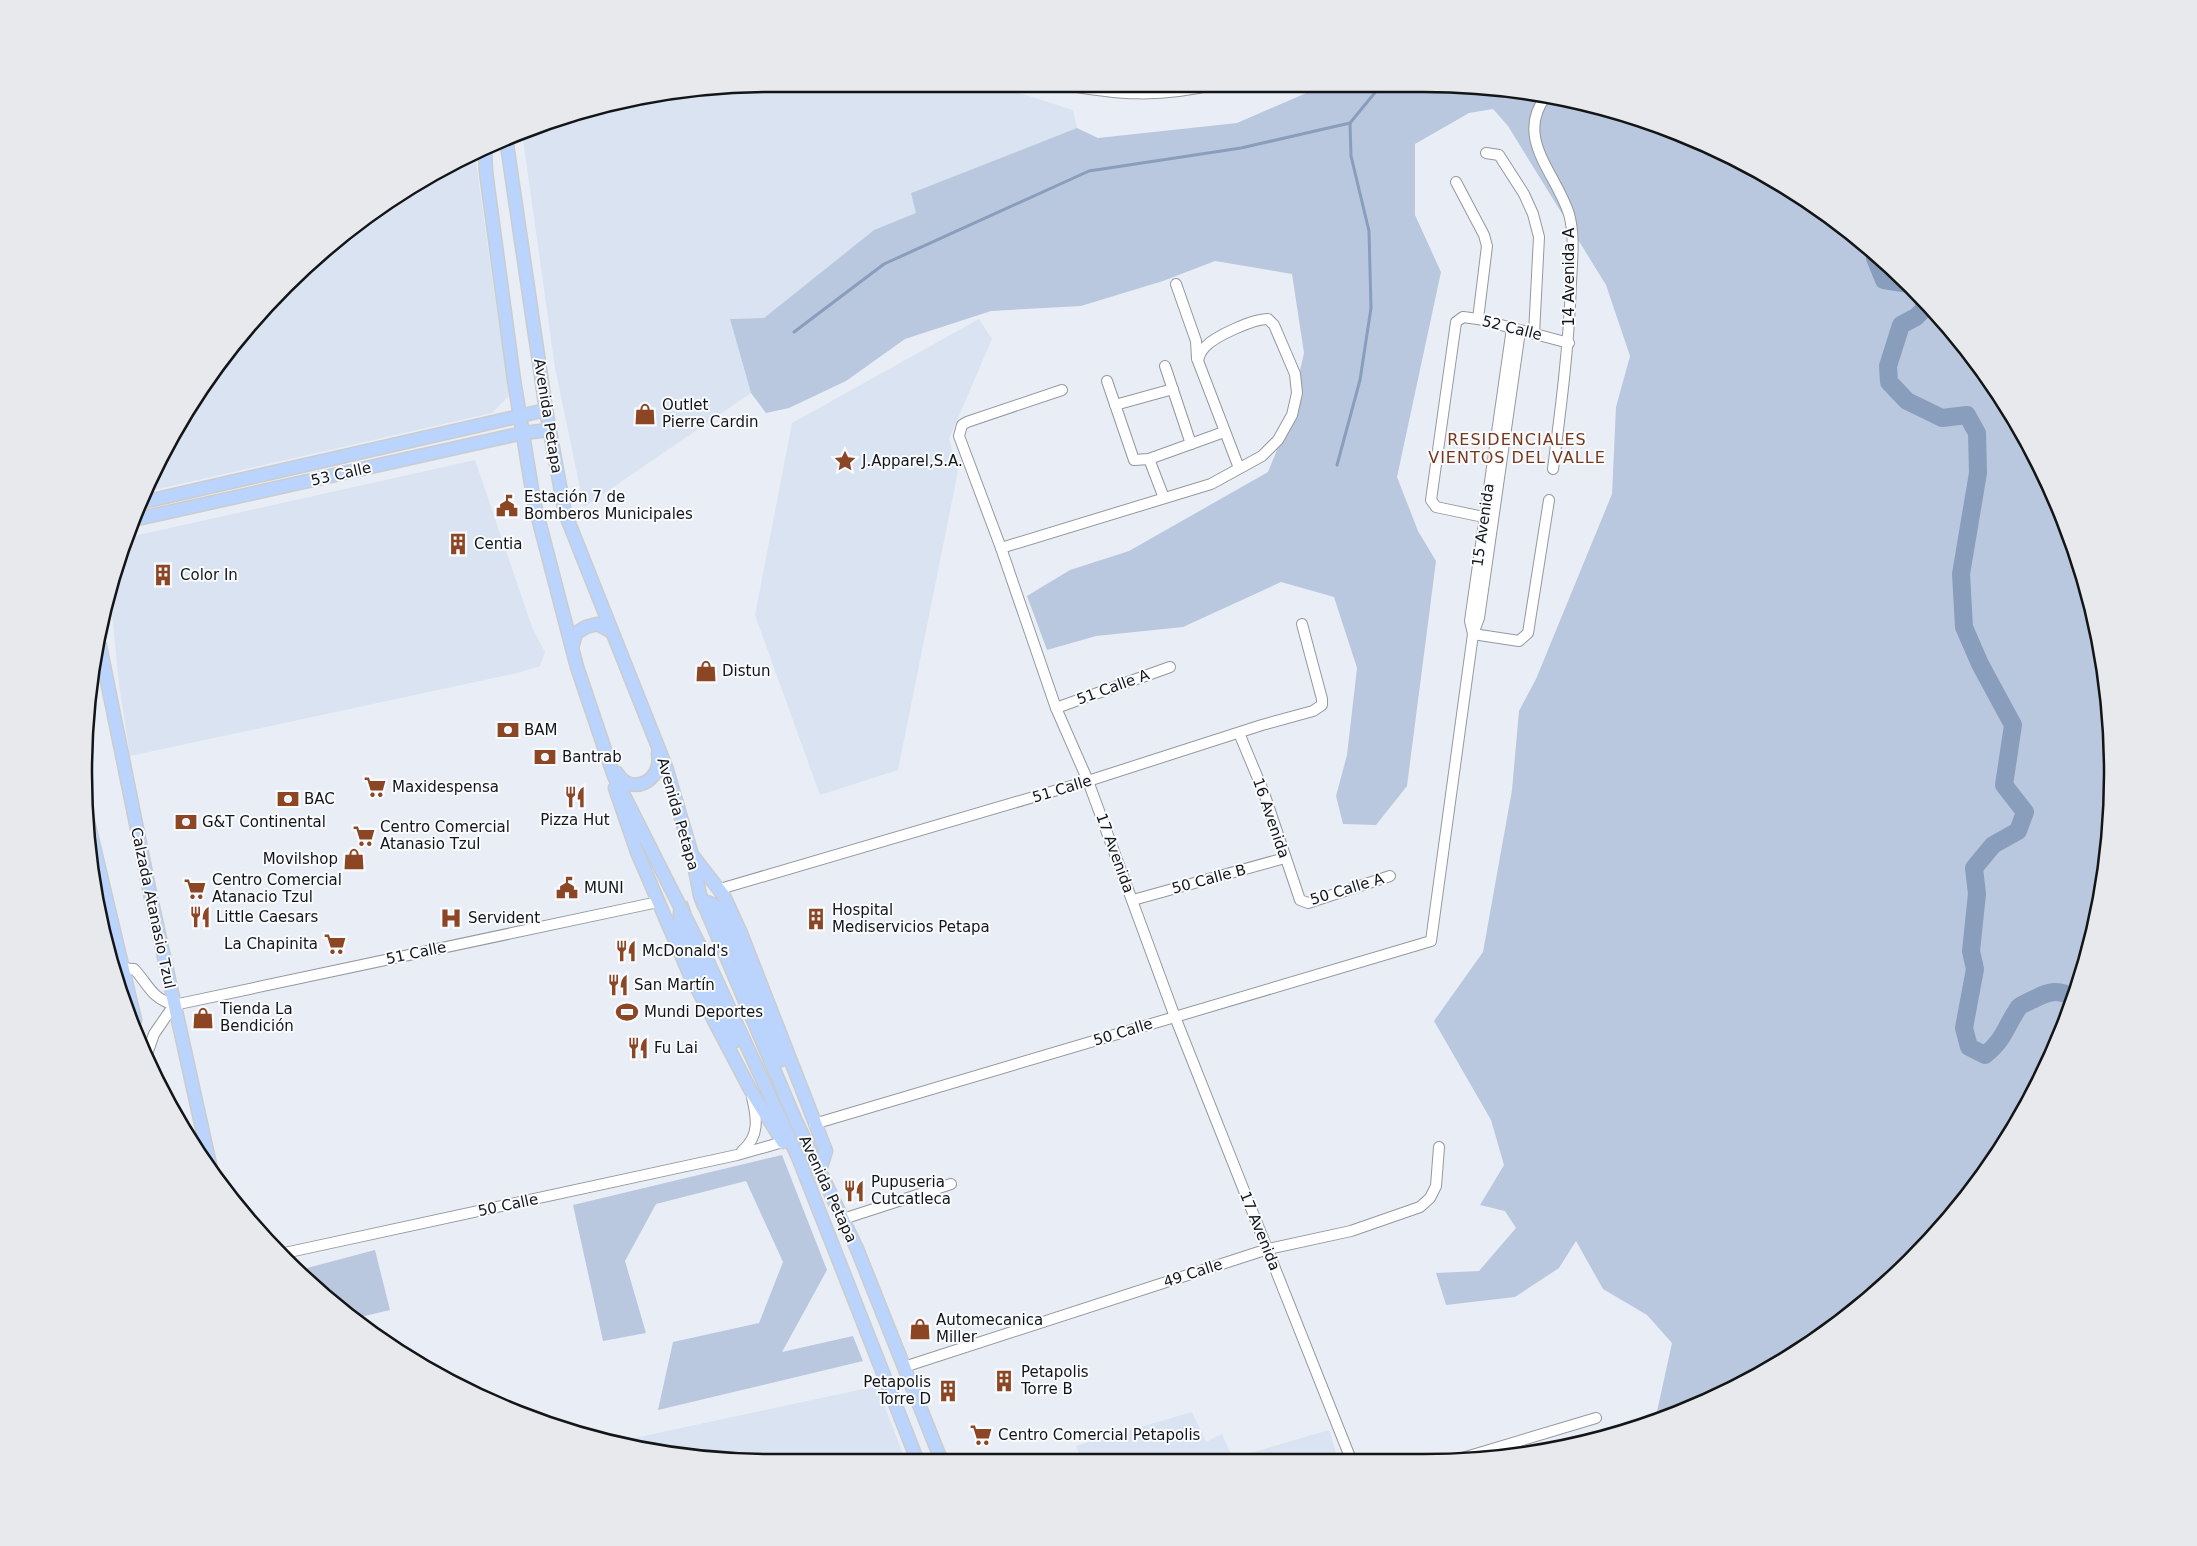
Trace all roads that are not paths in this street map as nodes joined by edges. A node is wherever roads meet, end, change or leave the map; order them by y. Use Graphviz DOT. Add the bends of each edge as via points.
graph roads {
  1 [pos="1106,92"];
  2 [pos="1170,92"];
  3 [pos="1541,103"];
  4 [pos="507,147"];
  5 [pos="1486,152"];
  6 [pos="486,157"];
  7 [pos="1456,182"];
  8 [pos="1176,284"];
  9 [pos="1478,319"];
  10 [pos="1516,329"];
  11 [pos="1534,334"];
  12 [pos="1569,343"];
  13 [pos="1198,361"];
  14 [pos="1165,366"];
  15 [pos="1106,382"];
  16 [pos="1173,389"];
  17 [pos="1062,390"];
  18 [pos="1115,405"];
  19 [pos="546,410"];
  20 [pos="520,416"];
  21 [pos="549,430"];
  22 [pos="1224,432"];
  23 [pos="523,433"];
  24 [pos="1191,444"];
  25 [pos="1149,459"];
  26 [pos="1239,468"];
  27 [pos="1553,469"];
  28 [pos="1164,498"];
  29 [pos="1549,500"];
  30 [pos="150,501"];
  31 [pos="142,518"];
  32 [pos="1488,518"];
  33 [pos="1001,548"];
  34 [pos="1302,624"];
  35 [pos="612,632"];
  36 [pos="1473,634"];
  37 [pos="572,648"];
  38 [pos="102,660"];
  39 [pos="1170,667"];
  40 [pos="1056,708"];
  41 [pos="1239,733"];
  42 [pos="654,734"];
  43 [pos="606,754"];
  44 [pos="614,776"];
  45 [pos="1088,781"];
  46 [pos="692,855"];
  47 [pos="1286,858"];
  48 [pos="1390,876"];
  49 [pos="720,889"];
  50 [pos="1133,900"];
  51 [pos="704,901"];
  52 [pos="658,902"];
  53 [pos="1303,903"];
  54 [pos="680,912"];
  55 [pos="1431,941"];
  56 [pos="122,967"];
  57 [pos="174,1005"];
  58 [pos="1175,1017"];
  59 [pos="150,1046"];
  60 [pos="751,1091"];
  61 [pos="814,1124"];
  62 [pos="784,1142"];
  63 [pos="1439,1147"];
  64 [pos="207,1151"];
  65 [pos="737,1155"];
  66 [pos="798,1158"];
  67 [pos="820,1170"];
  68 [pos="951,1184"];
  69 [pos="843,1219"];
  70 [pos="1268,1249"];
  71 [pos="290,1252"];
  72 [pos="904,1367"];
  73 [pos="1596,1418"];
  74 [pos="1488,1450"];
  75 [pos="915,1454"];
  76 [pos="939,1454"];
  77 [pos="1349,1454"];
  1 -- 2 [label="street"];
  3 -- 12 [label="street, 14 Avenida A" via="1533,121 1535,143 1569,214 1572,236"];
  4 -- 19 [label="main road, Avenida Petapa"];
  5 -- 11 [label="street" via="1498,155 1533,214 1539,237"];
  6 -- 20 [label="main road, Avenida Petapa"];
  7 -- 9 [label="street" via="1487,246"];
  8 -- 13 [label="street" via="1196,340"];
  9 -- 10 [label="street, 52 Calle"];
  9 -- 32 [label="street, 52 Calle" via="1463,318 1456,322 1430,500 1436,507"];
  10 -- 11 [label="street, 52 Calle"];
  10 -- 32 [label="street, 15 Avenida"];
  11 -- 12 [label="street, 52 Calle"];
  12 -- 27 [label="street, 14 Avenida A"];
  13 -- 22 [label="street"];
  13 -- 26 [label="street" via="1210,342 1264,318 1270,320 1295,374 1297,393 1292,415 1278,440 1262,456"];
  14 -- 16 [label="street"];
  15 -- 18 [label="street"];
  16 -- 18 [label="street"];
  16 -- 24 [label="street"];
  17 -- 33 [label="street, 17 Avenida" via="967,422 959,430 958,436"];
  18 -- 25 [label="street" via="1134,460"];
  19 -- 20 [label="main road, 53 Calle"];
  19 -- 21 [label="main road, Avenida Petapa"];
  20 -- 23 [label="main road, Avenida Petapa"];
  20 -- 30 [label="main road, 53 Calle"];
  21 -- 23 [label="main road, 53 Calle"];
  21 -- 35 [label="main road, Avenida Petapa" via="572,534"];
  22 -- 24 [label="street"];
  22 -- 26 [label="street"];
  23 -- 31 [label="main road, 53 Calle"];
  23 -- 37 [label="main road, Avenida Petapa" via="534,502"];
  24 -- 25 [label="street"];
  25 -- 28 [label="street"];
  26 -- 28 [label="street" via="1210,484"];
  28 -- 33 [label="street"];
  29 -- 36 [label="street" via="1528,633 1519,641"];
  32 -- 36 [label="street, 15 Avenida" via="1470,621"];
  33 -- 40 [label="street, 17 Avenida"];
  34 -- 41 [label="street, 51 Calle" via="1322,705 1313,711"];
  35 -- 37 [label="main road" via="597,624 586,627 576,633"];
  35 -- 42 [label="main road, Avenida Petapa"];
  36 -- 55 [label="street, 15 Avenida"];
  37 -- 43 [label="main road, Avenida Petapa"];
  38 -- 57 [label="main road, Calzada Atanasio Tzul"];
  39 -- 40 [label="street, 51 Calle A"];
  40 -- 45 [label="street, 17 Avenida"];
  41 -- 45 [label="street, 51 Calle"];
  41 -- 47 [label="street, 16 Avenida"];
  42 -- 43 [label="main road" via="659,769 644,782 624,783"];
  42 -- 46 [label="main road, Avenida Petapa"];
  43 -- 44 [label="main road, Avenida Petapa"];
  44 -- 52 [label="main road" via="615,790"];
  44 -- 66 [label="main road, Avenida Petapa" via="708,962"];
  45 -- 49 [label="street, 51 Calle"];
  45 -- 50 [label="street, 17 Avenida"];
  46 -- 49 [label="main road"];
  46 -- 67 [label="main road, Avenida Petapa" via="703,903"];
  47 -- 50 [label="street, 50 Calle B"];
  47 -- 53 [label="street, 16 Avenida"];
  48 -- 53 [label="street, 50 Calle A"];
  49 -- 61 [label="main road" via="740,931"];
  50 -- 58 [label="street, 17 Avenida"];
  51 -- 67 [label="main road" via="718,909 738,953 804,1116"];
  52 -- 57 [label="street, 51 Calle"];
  52 -- 60 [label="main road" via="689,973"];
  54 -- 62 [label="main road" via="679,928"];
  55 -- 58 [label="street, 50 Calle"];
  56 -- 57 [label="street" via="134,969 155,996"];
  57 -- 59 [label="street"];
  57 -- 64 [label="main road, Calzada Atanasio Tzul"];
  58 -- 61 [label="street, 50 Calle"];
  58 -- 70 [label="street, 17 Avenida"];
  60 -- 62 [label="main road"];
  60 -- 65 [label="street" via="755,1134 751,1144"];
  61 -- 67 [label="main road" via="826,1151"];
  62 -- 65 [label="street, 50 Calle"];
  62 -- 66 [label="main road"];
  63 -- 70 [label="street, 49 Calle" via="1436,1186 1430,1198 1420,1206 1351,1231"];
  65 -- 71 [label="street, 50 Calle"];
  66 -- 75 [label="main road, Avenida Petapa"];
  67 -- 69 [label="main road, Avenida Petapa"];
  68 -- 69 [label="street"];
  69 -- 72 [label="main road, Avenida Petapa"];
  70 -- 72 [label="street, 49 Calle"];
  70 -- 77 [label="street, 17 Avenida"];
  72 -- 76 [label="main road, Avenida Petapa"];
  73 -- 74 [label="street"];
}
